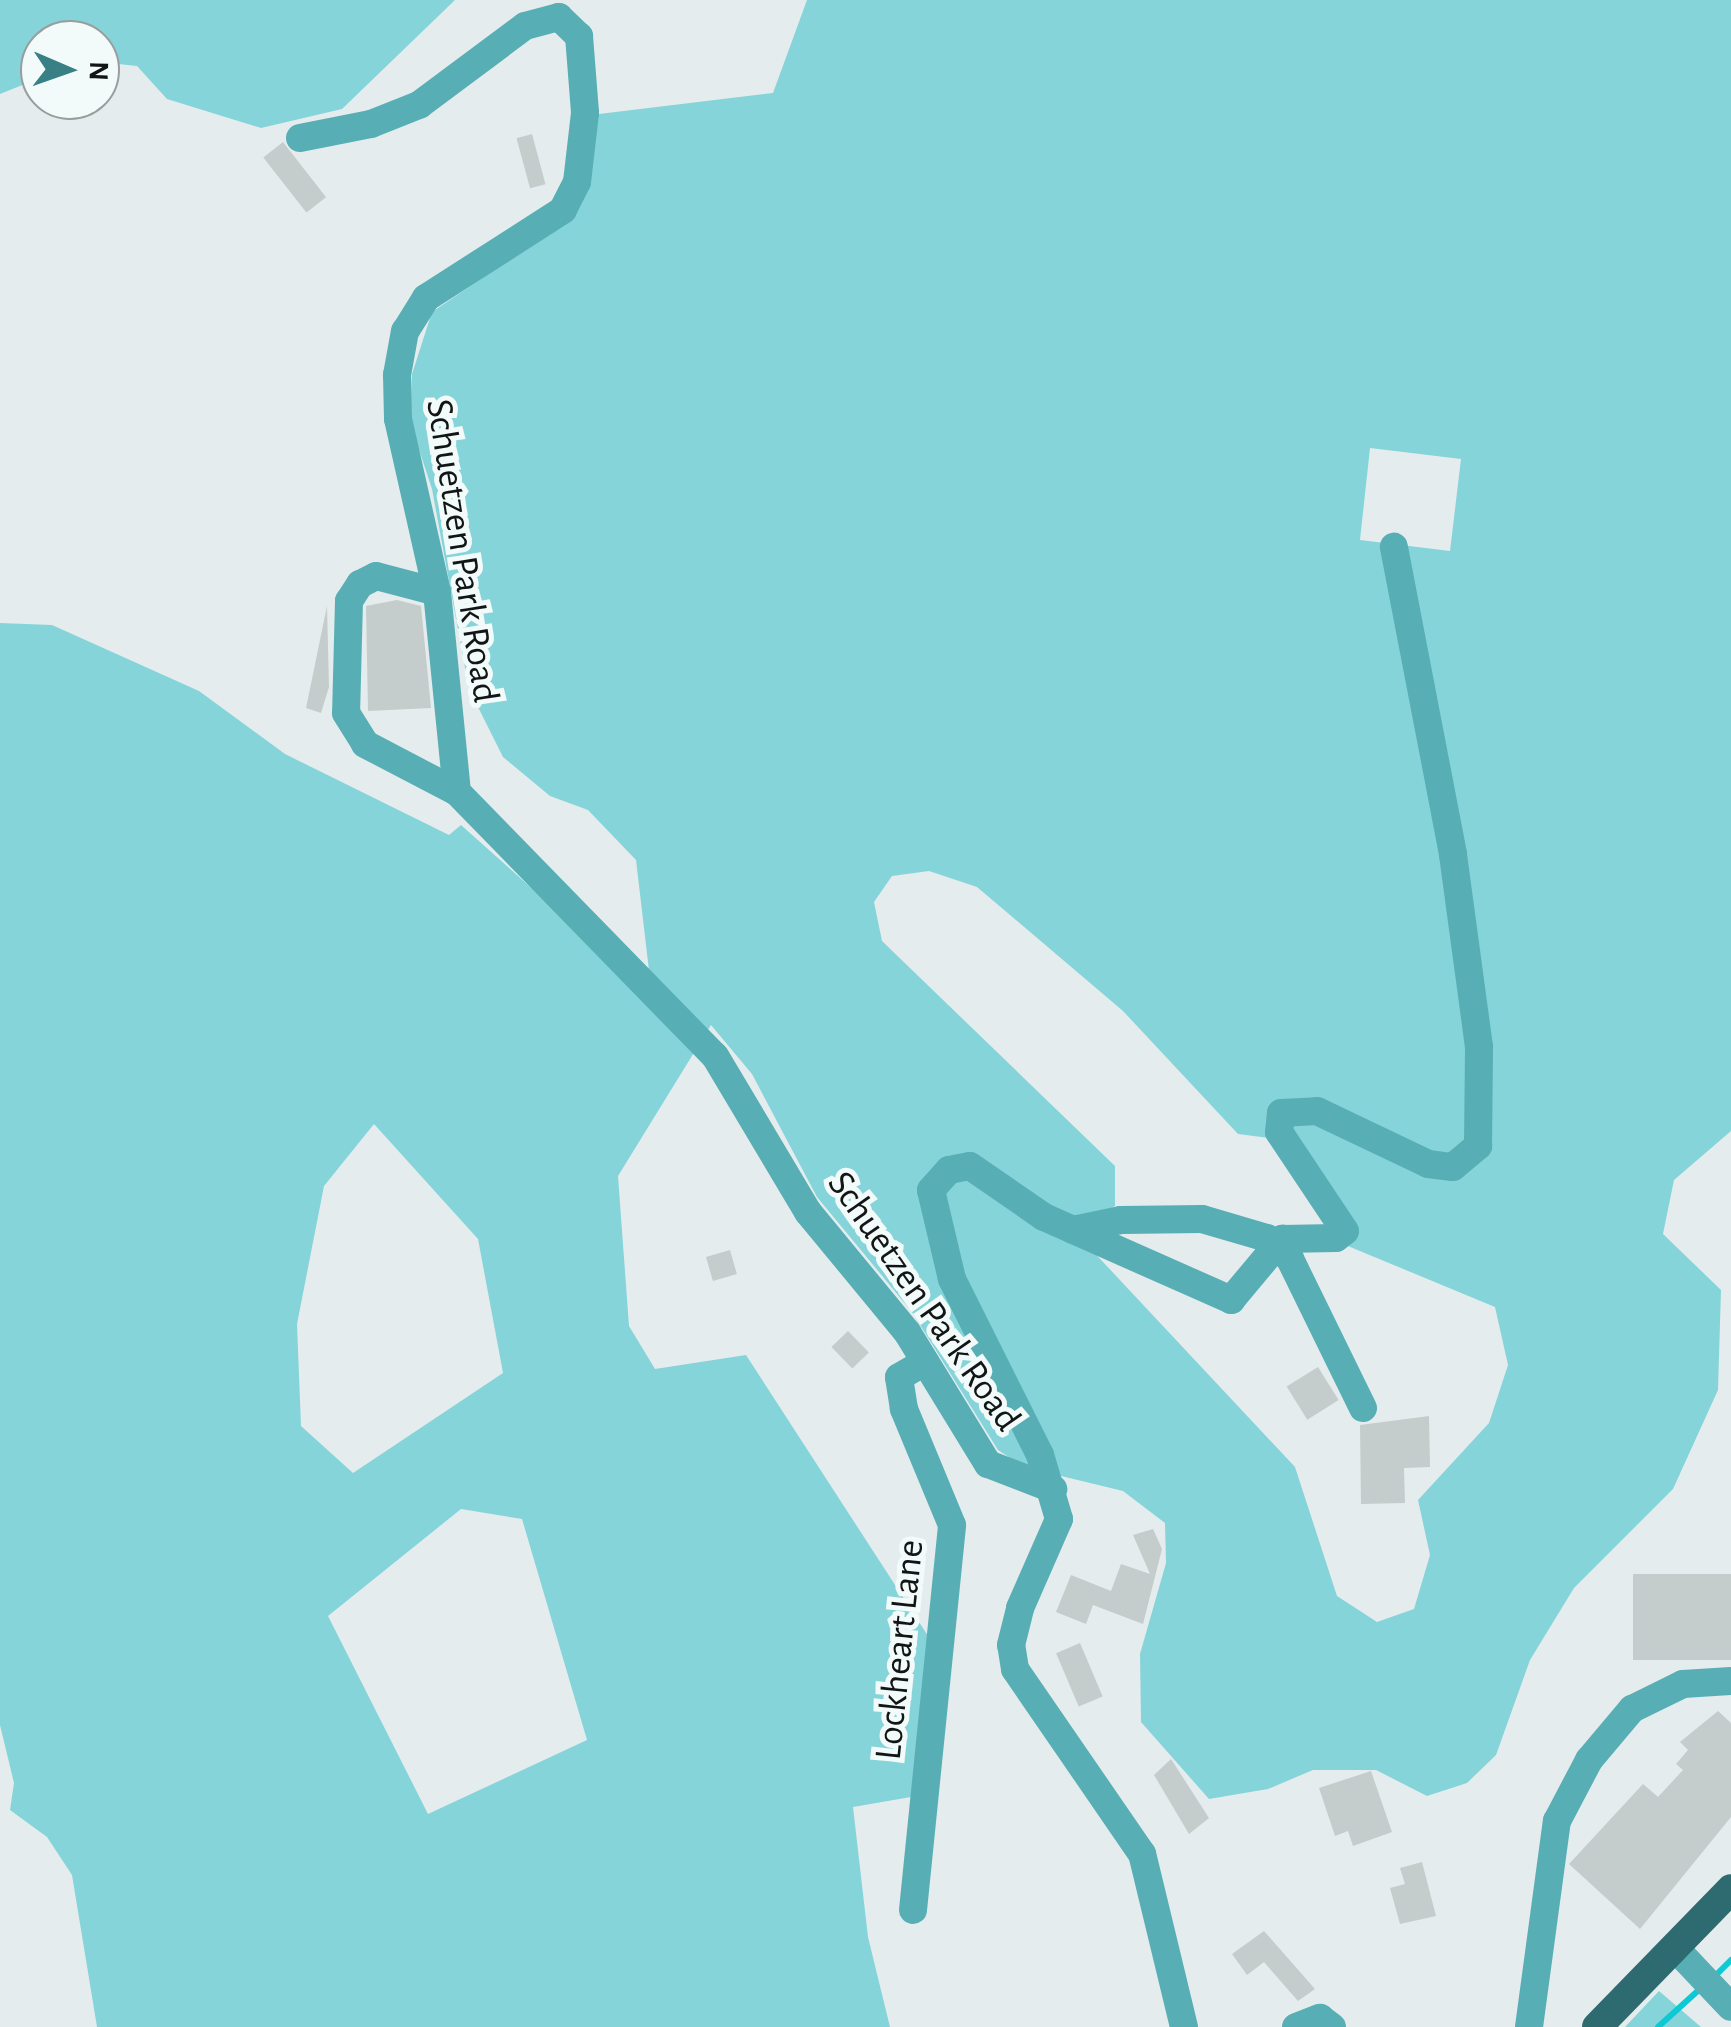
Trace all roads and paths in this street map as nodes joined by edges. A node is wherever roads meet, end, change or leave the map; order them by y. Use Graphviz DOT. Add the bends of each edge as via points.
graph roads {
  1 [pos="300,138"];
  2 [pos="1394,546"];
  3 [pos="437,592"];
  4 [pos="457,792"];
  5 [pos="1073,1230"];
  6 [pos="1276,1245"];
  7 [pos="925,1362"];
  8 [pos="1363,1408"];
  9 [pos="1052,1489"];
  10 [pos="1731,1681"];
  11 [pos="1731,1889"];
  12 [pos="914,1910"];
  13 [pos="1683,1957"];
  14 [pos="1531,1990"];
  15 [pos="1725,2000"];
  16 [pos="1184,2027"];
  17 [pos="1296,2027"];
  18 [pos="1332,2027"];
  19 [pos="1520,2027"];
  20 [pos="1529,2027"];
  21 [pos="1597,2027"];
  1 -- 3 [label="street, Schuetzen Park Road" via="372,124 418,105 525,26 559,17 579,36 584,113 577,182 563,210 426,298 406,331 398,419"];
  2 -- 6 [label="street" via="1453,854 1479,1047 1478,1146 1453,1167 1428,1164 1316,1111 1281,1113 1279,1132 1345,1231"];
  3 -- 4 [label="street, Schuetzen Park Road"];
  3 -- 4 [label="street" via="376,576 360,584 348,601 346,713 364,744"];
  4 -- 7 [label="street, Schuetzen Park Road" via="715,1056 808,1212"];
  5 -- 6 [label="street" via="1121,1220 1202,1219"];
  5 -- 6 [label="street, Schuetzen Park Road" via="1230,1300"];
  5 -- 9 [label="street, Schuetzen Park Road" via="970,1166 948,1170 931,1190 933,1224 967,1316"];
  6 -- 8 [label="street" via="1290,1259"];
  7 -- 9 [label="street, Schuetzen Park Road" via="988,1464"];
  7 -- 12 [label="street, Lockheart Lane" via="899,1377 952,1525"];
  9 -- 16 [label="street, Schuetzen Park Road" via="1060,1519 1020,1608 1011,1645 1015,1669 1142,1854"];
  10 -- 14 [label="street" via="1683,1684 1632,1709 1589,1760 1558,1821"];
  11 -- 13 [label="main road"];
  13 -- 15 [label="street"];
  13 -- 21 [label="main road"];
  14 -- 19 [label="street"];
  14 -- 20 [label="street"];
  17 -- 18 [label="street" via="1320,2018"];
}
